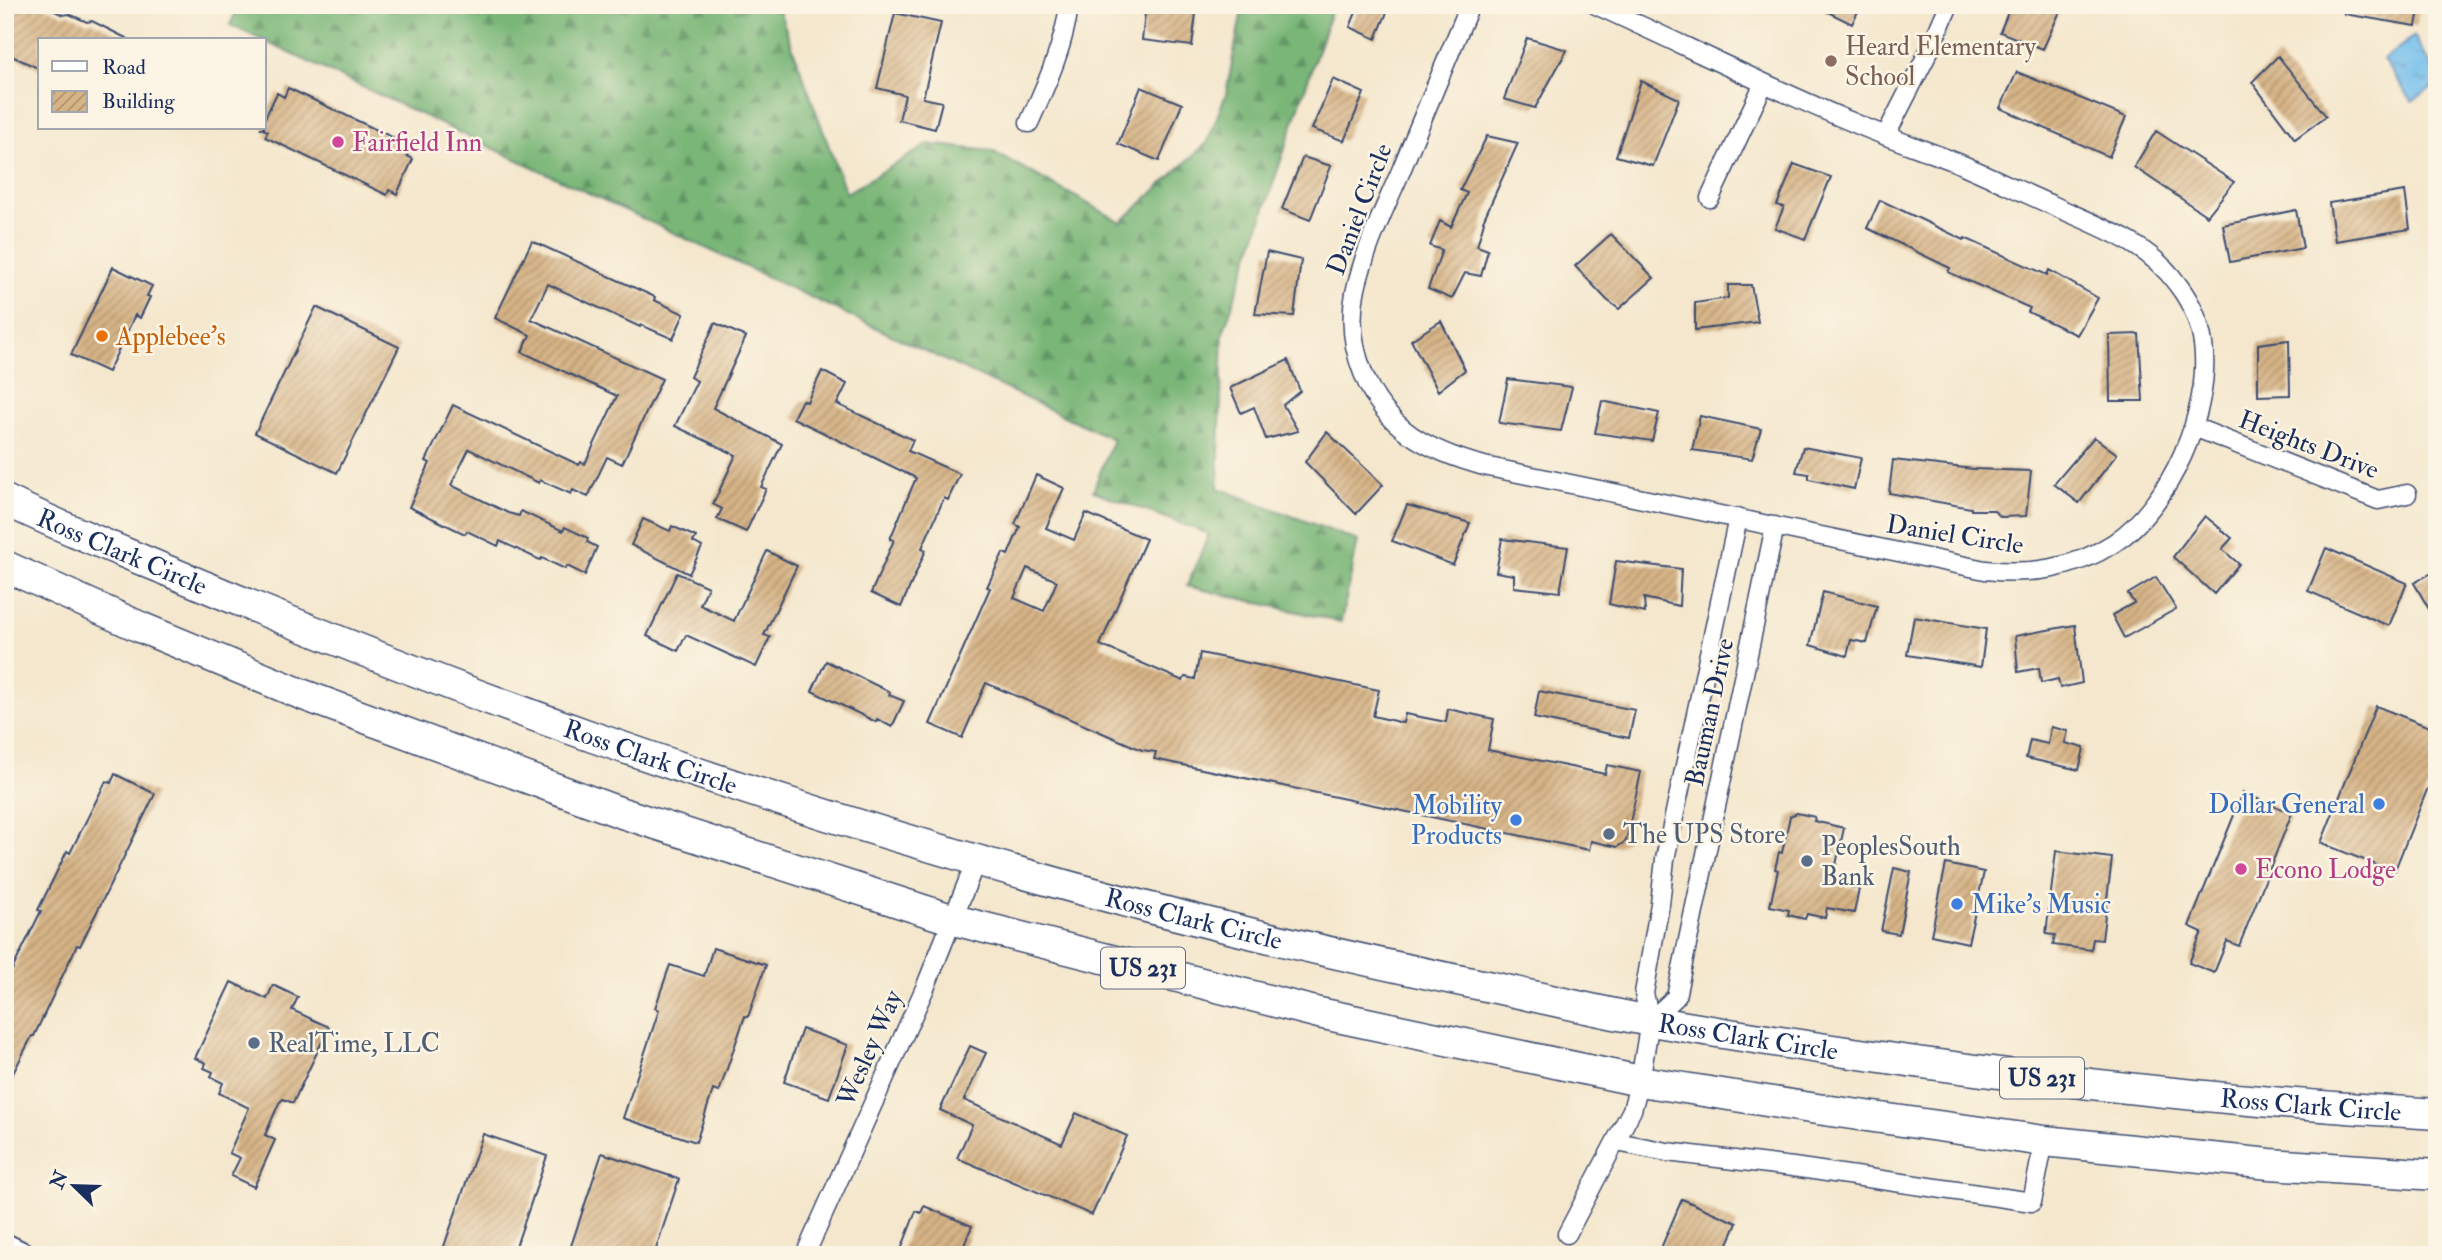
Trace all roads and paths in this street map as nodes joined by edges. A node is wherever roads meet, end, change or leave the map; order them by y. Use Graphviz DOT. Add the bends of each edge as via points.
graph roads {
  1 [pos="1069,5"];
  2 [pos="1470,5"];
  3 [pos="1596,5"];
  4 [pos="1949,5"];
  5 [pos="1764,83"];
  6 [pos="1029,123"];
  7 [pos="1886,135"];
  8 [pos="1710,198"];
  9 [pos="2194,427"];
  10 [pos="2407,494"];
  11 [pos="5,500"];
  12 [pos="1738,519"];
  13 [pos="1775,526"];
  14 [pos="5,566"];
  15 [pos="976,861"];
  16 [pos="954,920"];
  17 [pos="1650,1021"];
  18 [pos="1640,1081"];
  19 [pos="2437,1114"];
  20 [pos="2044,1141"];
  21 [pos="1617,1142"];
  22 [pos="2437,1175"];
  23 [pos="1567,1234"];
  24 [pos="5,1246"];
  25 [pos="23,1255"];
  26 [pos="805,1255"];
  1 -- 6 [label="street" via="1062,41"];
  2 -- 12 [label="street, Daniel Circle" via="1362,267 1353,326 1355,349 1368,384 1399,426 1460,460"];
  3 -- 5 [label="street, Daniel Circle"];
  4 -- 7 [label="street"];
  5 -- 7 [label="street, Daniel Circle"];
  5 -- 8 [label="street"];
  7 -- 9 [label="street, Daniel Circle" via="2118,235 2165,269 2188,300 2203,344 2203,388"];
  9 -- 10 [label="street, Heights Drive" via="2378,500"];
  9 -- 13 [label="street, Daniel Circle" via="2164,488 2135,526 2104,548 2057,569 2032,573 1985,570"];
  11 -- 15 [label="highway, Ross Clark Circle / US 231" via="322,636 509,707 746,790"];
  12 -- 13 [label="street, Daniel Circle"];
  12 -- 17 [label="street, Bauman Drive" via="1665,859 1644,993"];
  13 -- 17 [label="street, Bauman Drive" via="1675,997"];
  14 -- 16 [label="highway, US 231" via="314,699 619,812"];
  15 -- 16 [label="street, Wesley Way"];
  15 -- 17 [label="highway, Ross Clark Circle / US 231" via="1236,930"];
  16 -- 18 [label="highway, US 231" via="1319,1013"];
  16 -- 26 [label="street, Wesley Way"];
  17 -- 18 [label="street, Bauman Drive"];
  17 -- 19 [label="highway, Ross Clark Circle / US 231" via="1892,1059 2103,1085"];
  18 -- 20 [label="highway, US 231"];
  18 -- 21 [label="street, Bauman Drive" via="1633,1110"];
  20 -- 21 [label="street" via="2032,1202"];
  20 -- 22 [label="highway, US 231"];
  21 -- 23 [label="street, Bauman Drive"];
  24 -- 25 [label="main road"];
}
